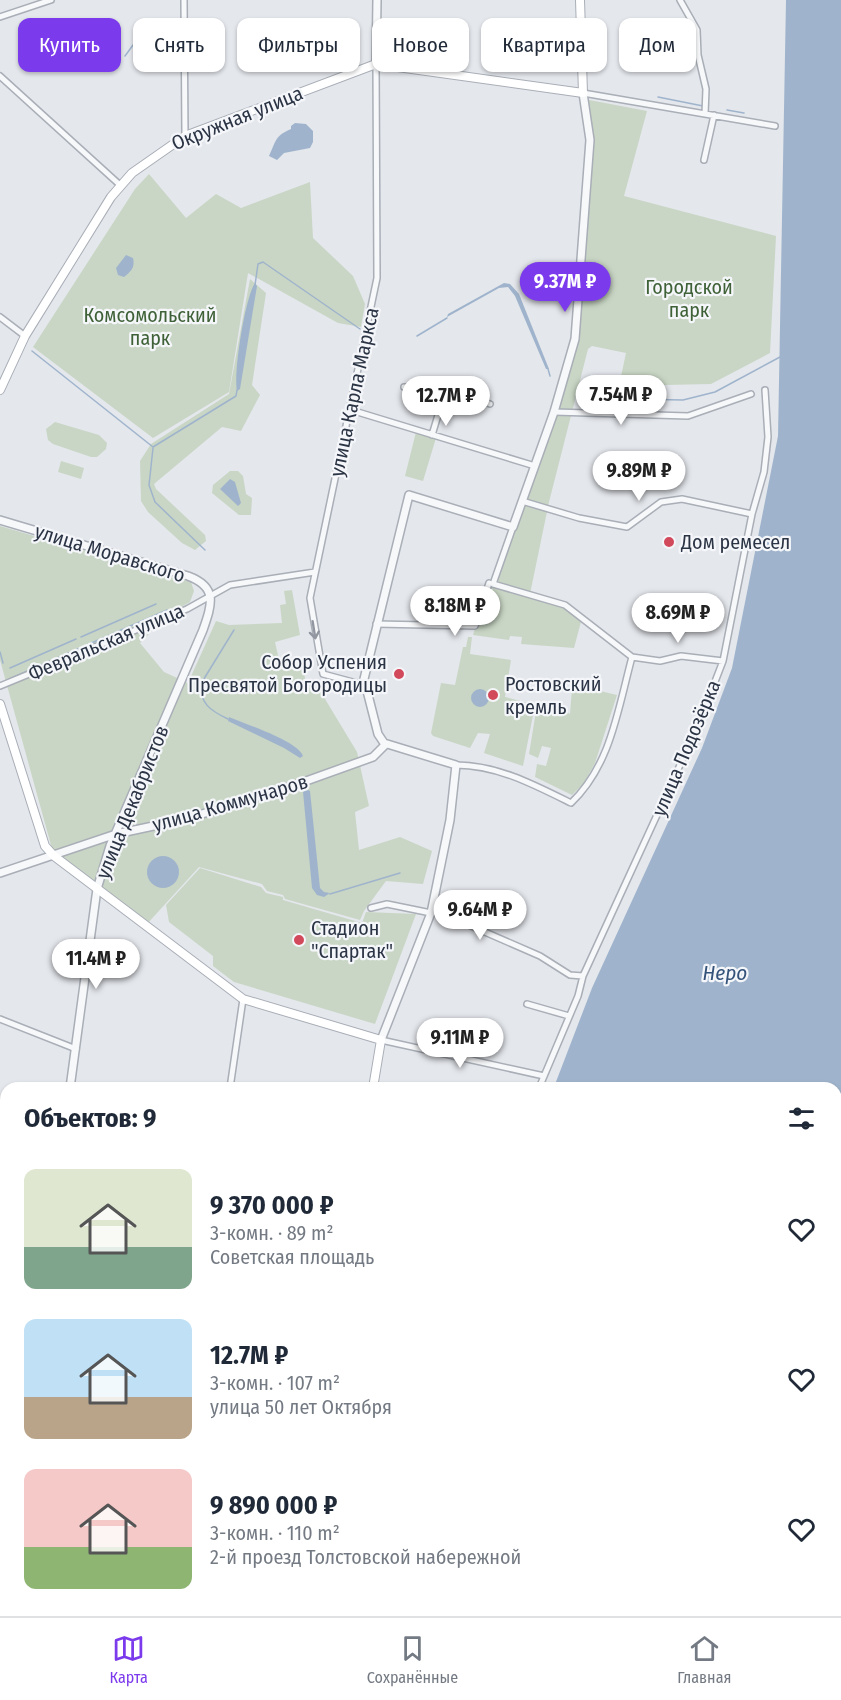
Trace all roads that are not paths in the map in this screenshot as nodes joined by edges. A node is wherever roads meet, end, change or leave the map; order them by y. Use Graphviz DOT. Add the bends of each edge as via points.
graph roads {
  1 [pos="51,0"];
  2 [pos="184,0"];
  3 [pos="376,0"];
  4 [pos="580,0"];
  5 [pos="680,0"];
  6 [pos="0,17"];
  7 [pos="376,18"];
  8 [pos="372,66"];
  9 [pos="376,72"];
  10 [pos="433,72"];
  11 [pos="0,76"];
  12 [pos="583,93"];
  13 [pos="705,114"];
  14 [pos="714,116"];
  15 [pos="776,126"];
  16 [pos="185,136"];
  17 [pos="704,160"];
  18 [pos="120,185"];
  19 [pos="0,317"];
  20 [pos="25,336"];
  21 [pos="404,387"];
  22 [pos="0,390"];
  23 [pos="765,390"];
  24 [pos="445,392"];
  25 [pos="751,394"];
  26 [pos="490,404"];
  27 [pos="351,410"];
  28 [pos="554,412"];
  29 [pos="432,435"];
  30 [pos="535,466"];
  31 [pos="522,501"];
  32 [pos="752,514"];
  33 [pos="0,520"];
  34 [pos="513,527"];
  35 [pos="315,572"];
  36 [pos="489,583"];
  37 [pos="210,596"];
  38 [pos="376,624"];
  39 [pos="632,657"];
  40 [pos="723,661"];
  41 [pos="364,685"];
  42 [pos="0,686"];
  43 [pos="0,704"];
  44 [pos="386,744"];
  45 [pos="456,765"];
  46 [pos="116,834"];
  47 [pos="54,856"];
  48 [pos="0,873"];
  49 [pos="97,890"];
  50 [pos="371,908"];
  51 [pos="431,913"];
  52 [pos="583,976"];
  53 [pos="243,999"];
  54 [pos="527,1004"];
  55 [pos="568,1016"];
  56 [pos="0,1019"];
  57 [pos="381,1040"];
  58 [pos="76,1049"];
  59 [pos="544,1076"];
  60 [pos="71,1082"];
  61 [pos="231,1082"];
  62 [pos="374,1082"];
  63 [pos="542,1082"];
  1 -- 6 [label="street"];
  2 -- 16 [label="street"];
  3 -- 7 [label="street"];
  4 -- 12 [label="main road"];
  5 -- 13 [label="street" via="697,30 706,89"];
  8 -- 16 [label="main road, Окружная улица"];
  9 -- 27 [label="street, улица Карла Маркса" via="377,278"];
  10 -- 12 [label="main road, Окружная улица"];
  11 -- 18 [label="street"];
  12 -- 13 [label="street, Окружная улица"];
  12 -- 28 [label="street" via="590,140 575,339"];
  13 -- 14 [label="street, Окружная улица"];
  14 -- 15 [label="street, Окружная улица"];
  14 -- 17 [label="street"];
  16 -- 18 [label="main road, Окружная улица" via="156,154"];
  18 -- 20 [label="main road, Окружная улица"];
  19 -- 20 [label="street"];
  20 -- 22 [label="main road, Окружная улица"];
  21 -- 24 [label="street"];
  23 -- 32 [label="street, улица Подозёрка" via="768,437 764,472"];
  24 -- 26 [label="street"];
  24 -- 29 [label="street"];
  25 -- 28 [label="street" via="688,416"];
  27 -- 29 [label="street"];
  27 -- 35 [label="street, улица Карла Маркса"];
  28 -- 30 [label="street"];
  29 -- 30 [label="street"];
  30 -- 31 [label="street"];
  31 -- 32 [label="street" via="627,527 661,502 682,499"];
  31 -- 34 [label="street"];
  32 -- 40 [label="street, улица Подозёрка"];
  33 -- 37 [label="street, улица Моравского" via="188,576 204,584"];
  34 -- 38 [label="street" via="409,495"];
  34 -- 39 [label="street" via="493,584 566,605"];
  35 -- 37 [label="street" via="237,583"];
  35 -- 41 [label="street, улица Карла Маркса, one-way" via="310,598 322,674"];
  36 -- 38 [label="street" via="474,627"];
  37 -- 42 [label="street, Февральская улица"];
  37 -- 46 [label="street, улица Декабристов" via="203,630"];
  38 -- 41 [label="street"];
  39 -- 40 [label="street" via="660,661 681,656"];
  39 -- 45 [label="street" via="602,763 588,786 571,803 501,773 475,765"];
  40 -- 52 [label="street, улица Подозёрка"];
  41 -- 44 [label="street" via="378,734"];
  43 -- 47 [label="main road" via="45,846"];
  44 -- 45 [label="street"];
  44 -- 46 [label="street, улица Коммунаров" via="373,757 295,785 186,819"];
  45 -- 51 [label="street" via="450,820"];
  46 -- 47 [label="street, улица Коммунаров"];
  46 -- 49 [label="street, улица Декабристов"];
  47 -- 48 [label="street, улица Коммунаров"];
  47 -- 49 [label="main road"];
  49 -- 53 [label="main road"];
  49 -- 58 [label="street, улица Декабристов"];
  50 -- 51 [label="street" via="387,904"];
  51 -- 52 [label="street" via="439,912 540,956 570,975"];
  51 -- 57 [label="street"];
  52 -- 55 [label="street, улица Подозёрка"];
  53 -- 57 [label="main road"];
  53 -- 61 [label="street"];
  54 -- 55 [label="street"];
  55 -- 59 [label="street, улица Подозёрка"];
  56 -- 58 [label="street"];
  57 -- 59 [label="street"];
  57 -- 62 [label="main road"];
  58 -- 60 [label="street, улица Декабристов"];
  59 -- 63 [label="street, улица Подозёрка"];
}
